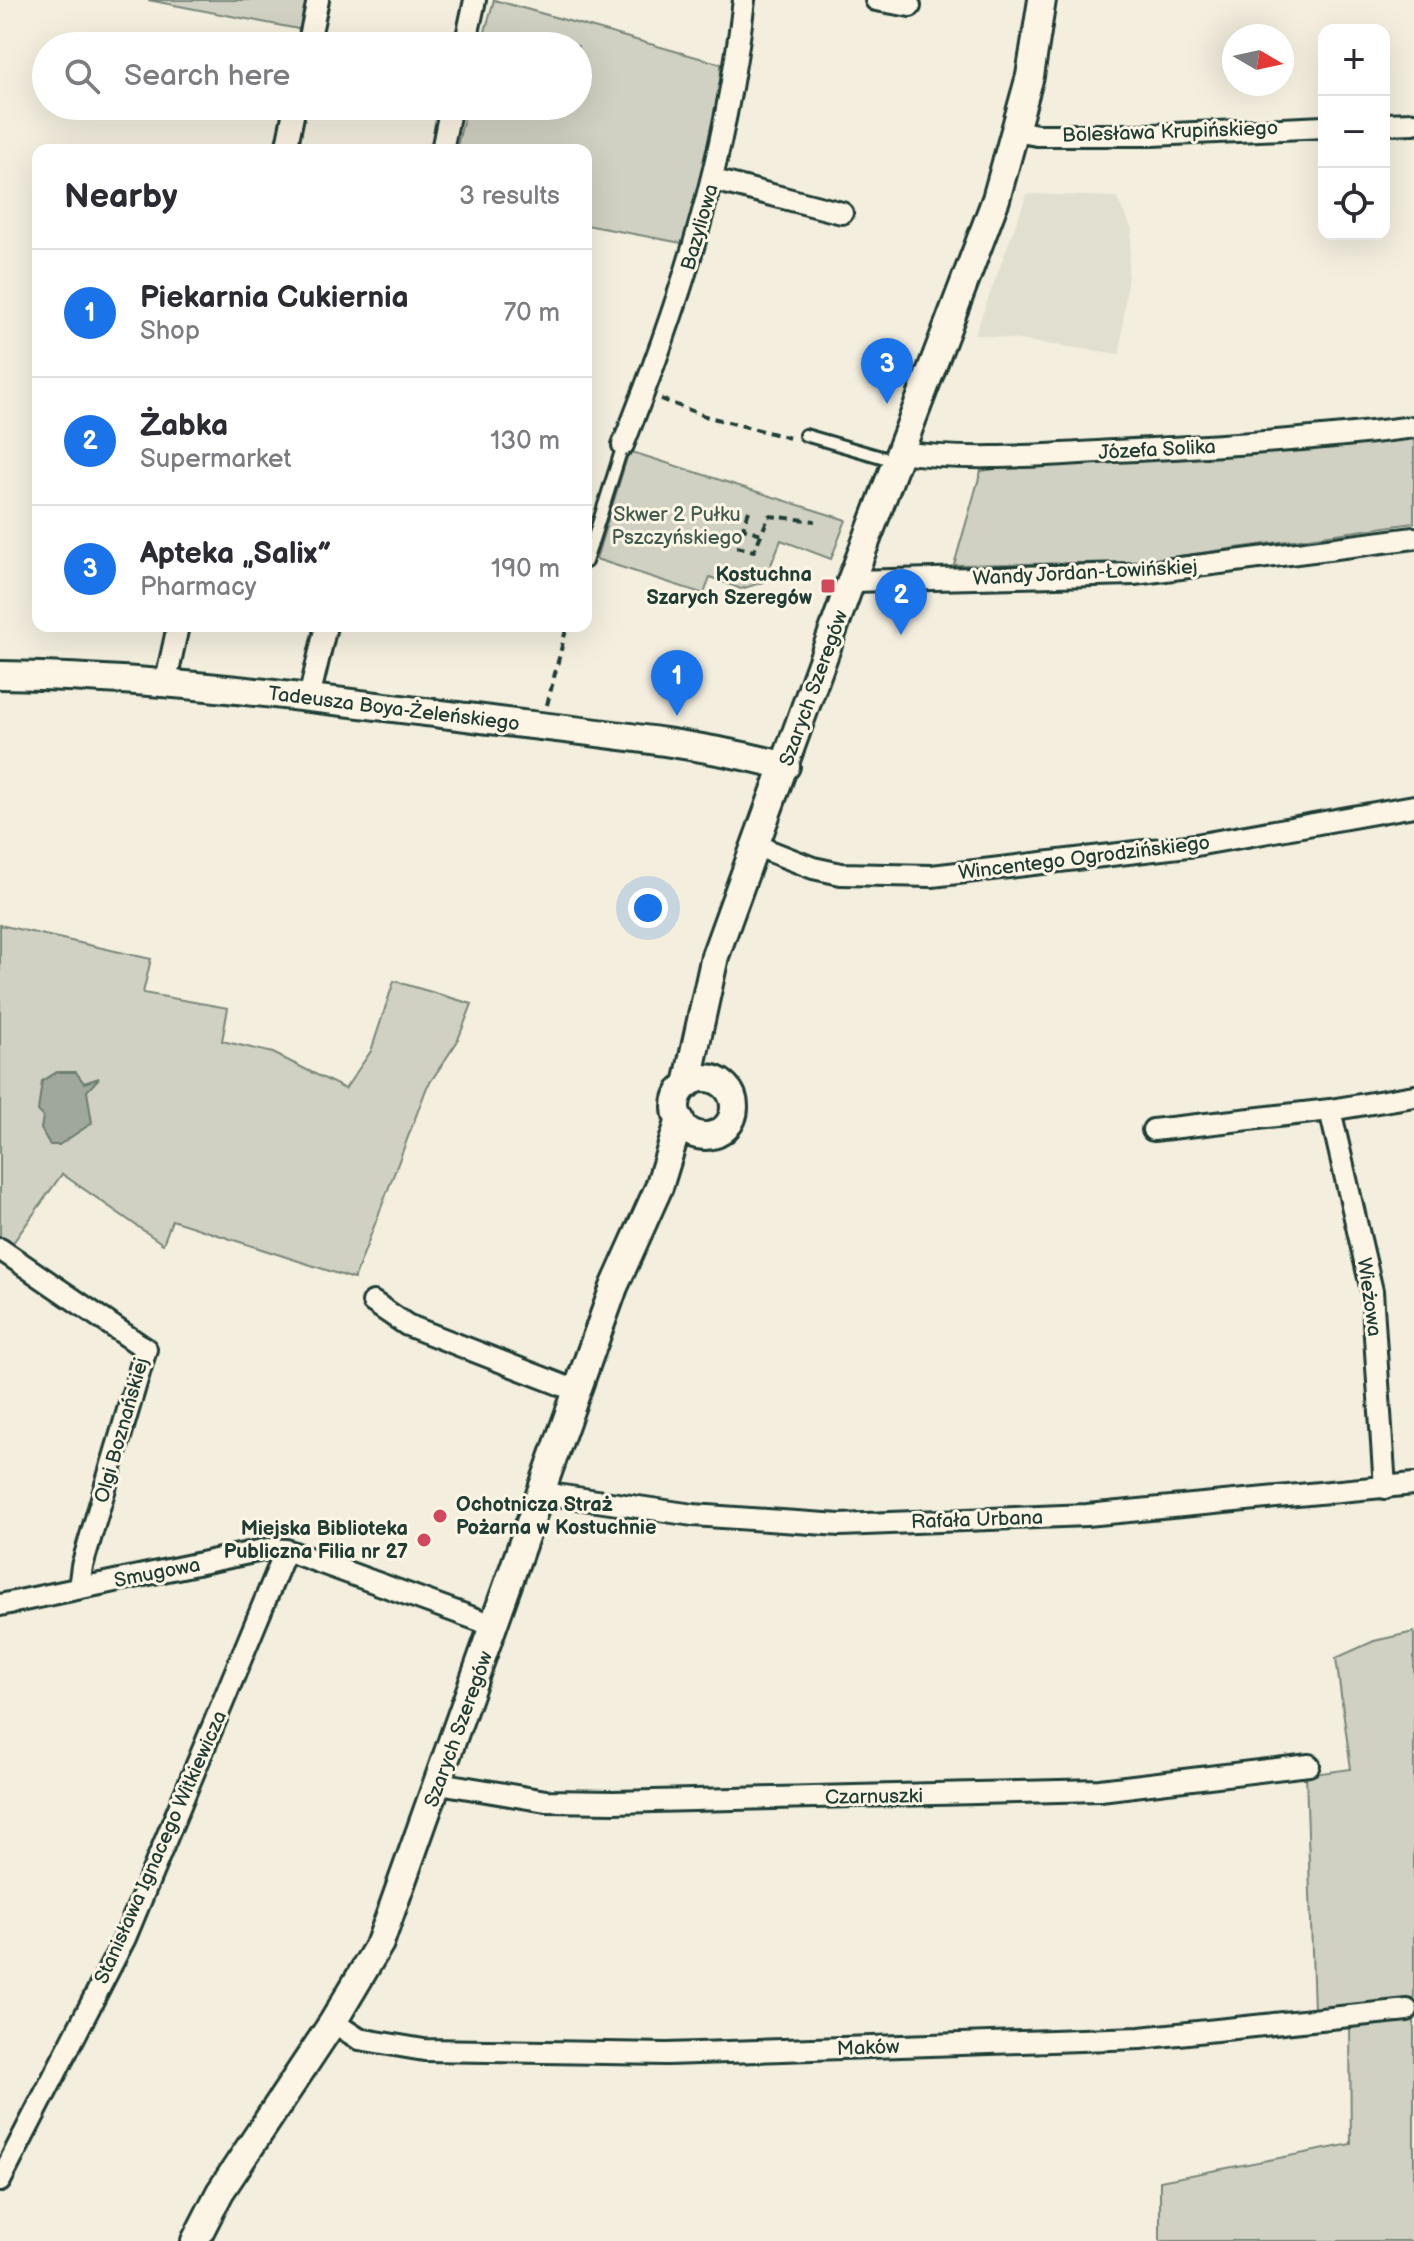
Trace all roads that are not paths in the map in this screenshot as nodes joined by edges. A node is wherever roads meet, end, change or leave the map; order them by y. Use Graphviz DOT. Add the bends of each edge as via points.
graph roads {
  1 [pos="318,0"];
  2 [pos="475,0"];
  3 [pos="744,0"];
  4 [pos="876,0"];
  5 [pos="1042,0"];
  6 [pos="910,6"];
  7 [pos="311,32"];
  8 [pos="468,32"];
  9 [pos="292,120"];
  10 [pos="448,120"];
  11 [pos="1414,123"];
  12 [pos="1390,124"];
  13 [pos="1318,127"];
  14 [pos="1016,131"];
  15 [pos="287,144"];
  16 [pos="443,144"];
  17 [pos="714,180"];
  18 [pos="842,213"];
  19 [pos="1414,427"];
  20 [pos="805,435"];
  21 [pos="623,445"];
  22 [pos="898,457"];
  23 [pos="1414,538"];
  24 [pos="592,543"];
  25 [pos="851,581"];
  26 [pos="177,632"];
  27 [pos="325,632"];
  28 [pos="0,675"];
  29 [pos="166,681"];
  30 [pos="309,698"];
  31 [pos="786,766"];
  32 [pos="1414,806"];
  33 [pos="757,846"];
  34 [pos="702,1013"];
  35 [pos="720,1083"];
  36 [pos="687,1085"];
  37 [pos="1414,1096"];
  38 [pos="1330,1110"];
  39 [pos="680,1119"];
  40 [pos="1153,1130"];
  41 [pos="713,1135"];
  42 [pos="659,1187"];
  43 [pos="0,1249"];
  44 [pos="373,1302"];
  45 [pos="577,1391"];
  46 [pos="1414,1484"];
  47 [pos="542,1488"];
  48 [pos="1385,1488"];
  49 [pos="286,1550"];
  50 [pos="79,1588"];
  51 [pos="0,1605"];
  52 [pos="495,1626"];
  53 [pos="1309,1765"];
  54 [pos="439,1783"];
  55 [pos="1407,2010"];
  56 [pos="333,2022"];
  57 [pos="0,2181"];
  58 [pos="195,2241"];
  1 -- 7 [label="street"];
  2 -- 8 [label="street"];
  3 -- 17 [label="street, Bazyliowa"];
  4 -- 6 [label="street"];
  5 -- 14 [label="street, Szarych Szeregów"];
  9 -- 15 [label="street"];
  10 -- 16 [label="street"];
  11 -- 12 [label="street"];
  13 -- 14 [label="street, Bolesława Krupińskiego" via="1152,135"];
  14 -- 22 [label="street, Szarych Szeregów" via="996,199"];
  17 -- 18 [label="street"];
  17 -- 21 [label="street, Bazyliowa" via="675,309"];
  19 -- 22 [label="street, Józefa Solika" via="1239,445"];
  20 -- 22 [label="lane"];
  21 -- 24 [label="lane"];
  22 -- 25 [label="street, Szarych Szeregów"];
  23 -- 25 [label="street, Wandy Jordan-Łowińskiej" via="1134,574"];
  25 -- 31 [label="street, Szarych Szeregów"];
  26 -- 29 [label="street"];
  27 -- 30 [label="street"];
  28 -- 29 [label="street, Tadeusza Boya-Żeleńskiego"];
  29 -- 30 [label="street, Tadeusza Boya-Żeleńskiego"];
  30 -- 31 [label="street, Tadeusza Boya-Żeleńskiego" via="661,742"];
  31 -- 33 [label="street, Szarych Szeregów"];
  32 -- 33 [label="street, Wincentego Ogrodzińskiego" via="1196,845 932,876 841,874"];
  33 -- 34 [label="street, Szarych Szeregów" via="715,956"];
  34 -- 35 [label="street, Szarych Szeregów"];
  34 -- 36 [label="street, Szarych Szeregów"];
  35 -- 36 [label="street" via="703,1078"];
  35 -- 41 [label="street" via="732,1096 733,1114"];
  36 -- 39 [label="street" via="677,1100"];
  37 -- 38 [label="street"];
  38 -- 40 [label="street"];
  38 -- 48 [label="street, Wieżowa" via="1372,1291"];
  39 -- 41 [label="street" via="694,1133"];
  39 -- 42 [label="street, Szarych Szeregów"];
  41 -- 42 [label="street, Szarych Szeregów"];
  42 -- 45 [label="street, Szarych Szeregów" via="614,1287"];
  43 -- 50 [label="street, Olgi Boznańskiej" via="146,1349"];
  44 -- 45 [label="street" via="407,1325"];
  45 -- 47 [label="street, Szarych Szeregów"];
  46 -- 48 [label="street, Rafała Urbana"];
  47 -- 48 [label="street, Rafała Urbana" via="556,1495 693,1515 840,1525 1087,1515"];
  47 -- 52 [label="street, Szarych Szeregów"];
  49 -- 50 [label="street, Smugowa" via="268,1549"];
  49 -- 52 [label="street, Smugowa"];
  49 -- 57 [label="street, Stanisława Ignacego Witkiewicza" via="125,1938"];
  50 -- 51 [label="street, Smugowa"];
  52 -- 54 [label="street, Szarych Szeregów"];
  53 -- 54 [label="street, Czarnuszki" via="1100,1790 614,1802 546,1801"];
  54 -- 56 [label="street, Szarych Szeregów" via="380,1943"];
  55 -- 56 [label="street, Maków" via="1140,2038 667,2054 424,2050 359,2039"];
  56 -- 58 [label="street, Szarych Szeregów" via="220,2192"];
}
